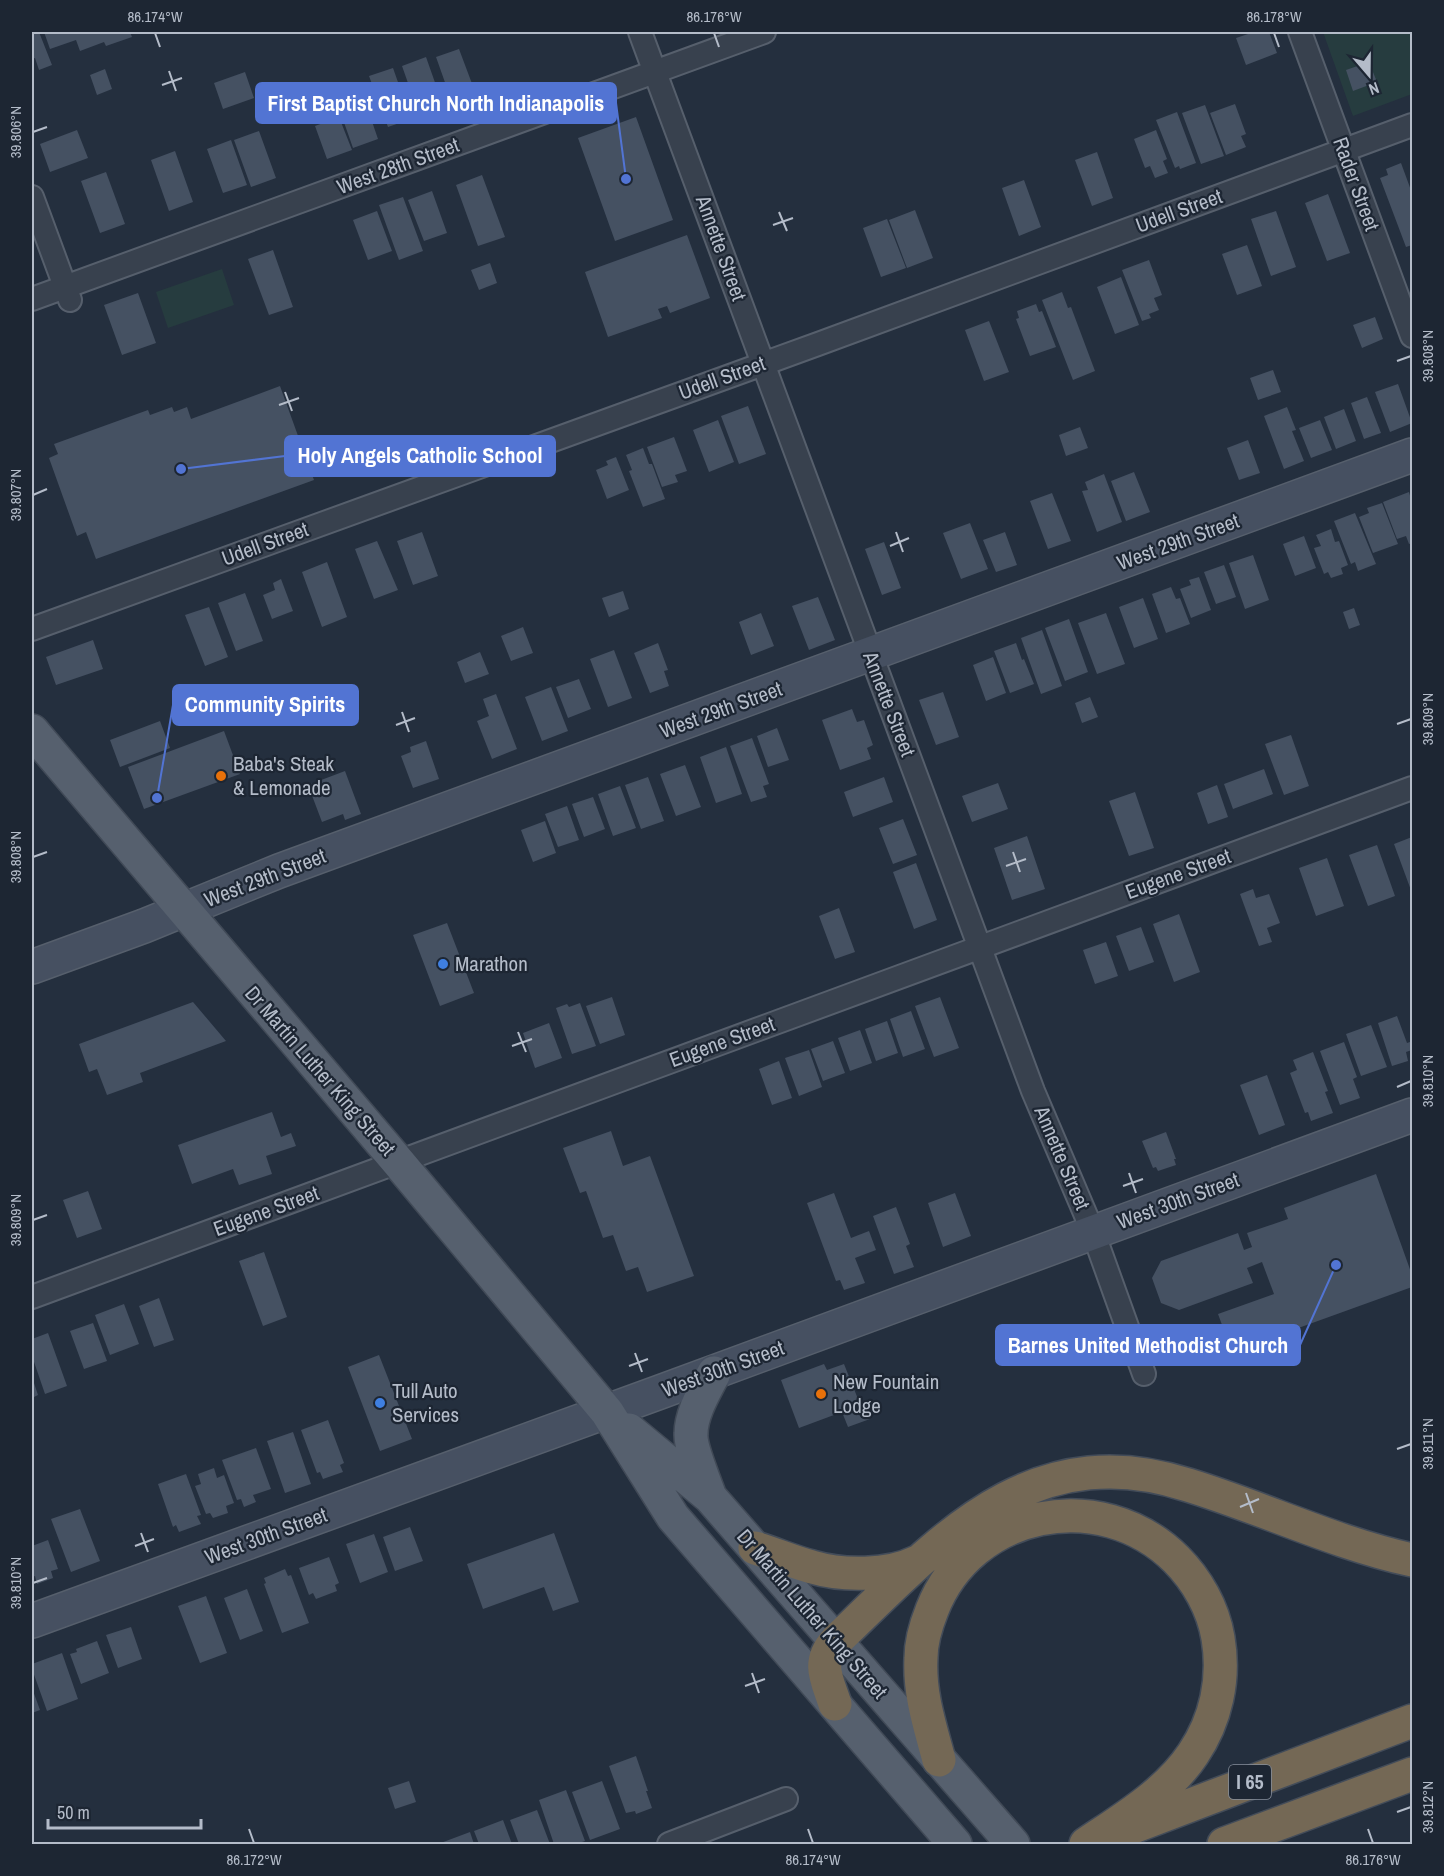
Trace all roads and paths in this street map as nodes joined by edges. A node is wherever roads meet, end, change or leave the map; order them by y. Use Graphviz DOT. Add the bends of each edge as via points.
graph roads {
  1 [pos="640,32"];
  2 [pos="764,32"];
  3 [pos="1300,32"];
  4 [pos="656,72"];
  5 [pos="1413,125"];
  6 [pos="1344,151"];
  7 [pos="32,197"];
  8 [pos="67,294"];
  9 [pos="32,299"];
  10 [pos="1413,336"];
  11 [pos="763,363"];
  12 [pos="1413,455"];
  13 [pos="32,629"];
  14 [pos="870,655"];
  15 [pos="32,731"];
  16 [pos="1413,788"];
  17 [pos="182,909"];
  18 [pos="980,946"];
  19 [pos="32,967"];
  20 [pos="1413,1114"];
  21 [pos="399,1163"];
  22 [pos="1093,1232"];
  23 [pos="32,1297"];
  24 [pos="714,1373"];
  25 [pos="1144,1374"];
  26 [pos="607,1412"];
  27 [pos="710,1497"];
  28 [pos="755,1548"];
  29 [pos="1413,1560"];
  30 [pos="918,1561"];
  31 [pos="32,1621"];
  32 [pos="836,1641"];
  33 [pos="835,1704"];
  34 [pos="1413,1721"];
  35 [pos="939,1760"];
  36 [pos="1413,1774"];
  37 [pos="786,1799"];
  38 [pos="1007,1838"];
  39 [pos="669,1845"];
  40 [pos="955,1845"];
  41 [pos="1087,1845"];
  42 [pos="1224,1845"];
  1 -- 4 [label="street, Annette Street"];
  2 -- 4 [label="street, West 28th Street"];
  3 -- 6 [label="street, Rader Street"];
  4 -- 8 [label="street, West 28th Street"];
  4 -- 11 [label="street, Annette Street"];
  5 -- 6 [label="street, Udell Street"];
  6 -- 10 [label="street, Rader Street"];
  6 -- 11 [label="street, Udell Street"];
  7 -- 8 [label="street"];
  8 -- 9 [label="street, West 28th Street"];
  11 -- 13 [label="street, Udell Street"];
  11 -- 14 [label="street, Annette Street"];
  12 -- 14 [label="main road, West 29th Street"];
  14 -- 17 [label="main road, West 29th Street"];
  14 -- 18 [label="street, Annette Street"];
  15 -- 17 [label="main road, Dr Martin Luther King Street"];
  16 -- 18 [label="street, Eugene Street"];
  17 -- 19 [label="main road, West 29th Street"];
  17 -- 21 [label="main road, Dr Martin Luther King Street"];
  18 -- 21 [label="street, Eugene Street"];
  18 -- 22 [label="street, Annette Street" via="1033,1091"];
  20 -- 22 [label="main road, West 30th Street"];
  21 -- 23 [label="street, Eugene Street"];
  21 -- 26 [label="main road, Dr Martin Luther King Street"];
  22 -- 24 [label="main road, West 30th Street"];
  22 -- 25 [label="street, Annette Street"];
  24 -- 26 [label="main road, West 30th Street"];
  24 -- 27 [label="main road" via="690,1437"];
  26 -- 27 [label="main road, Dr Martin Luther King Street"];
  26 -- 31 [label="main road, West 30th Street"];
  26 -- 33 [label="main road, Dr Martin Luther King Street" via="673,1517"];
  27 -- 28 [label="main road, Dr Martin Luther King Street"];
  28 -- 30 [label="highway" via="815,1568 849,1572 886,1571"];
  28 -- 32 [label="main road, Dr Martin Luther King Street"];
  29 -- 30 [label="highway" via="1347,1542 1189,1485 1145,1474 1113,1472 1065,1476 1019,1492 974,1516"];
  30 -- 32 [label="highway"];
  32 -- 33 [label="highway" via="825,1656 824,1667"];
  32 -- 35 [label="main road, Dr Martin Luther King Street"];
  33 -- 40 [label="main road, Dr Martin Luther King Street"];
  34 -- 41 [label="highway, I 65"];
  35 -- 38 [label="main road, Dr Martin Luther King Street"];
  35 -- 41 [label="highway" via="924,1706 921,1649 939,1592 969,1554 1009,1529 1054,1516 1102,1519 1146,1536 1182,1565 1204,1596 1217,1633 1219,1689 1209,1725 1179,1771 1144,1804"];
  36 -- 42 [label="highway, I 65"];
  37 -- 39 [label="street"];
}
